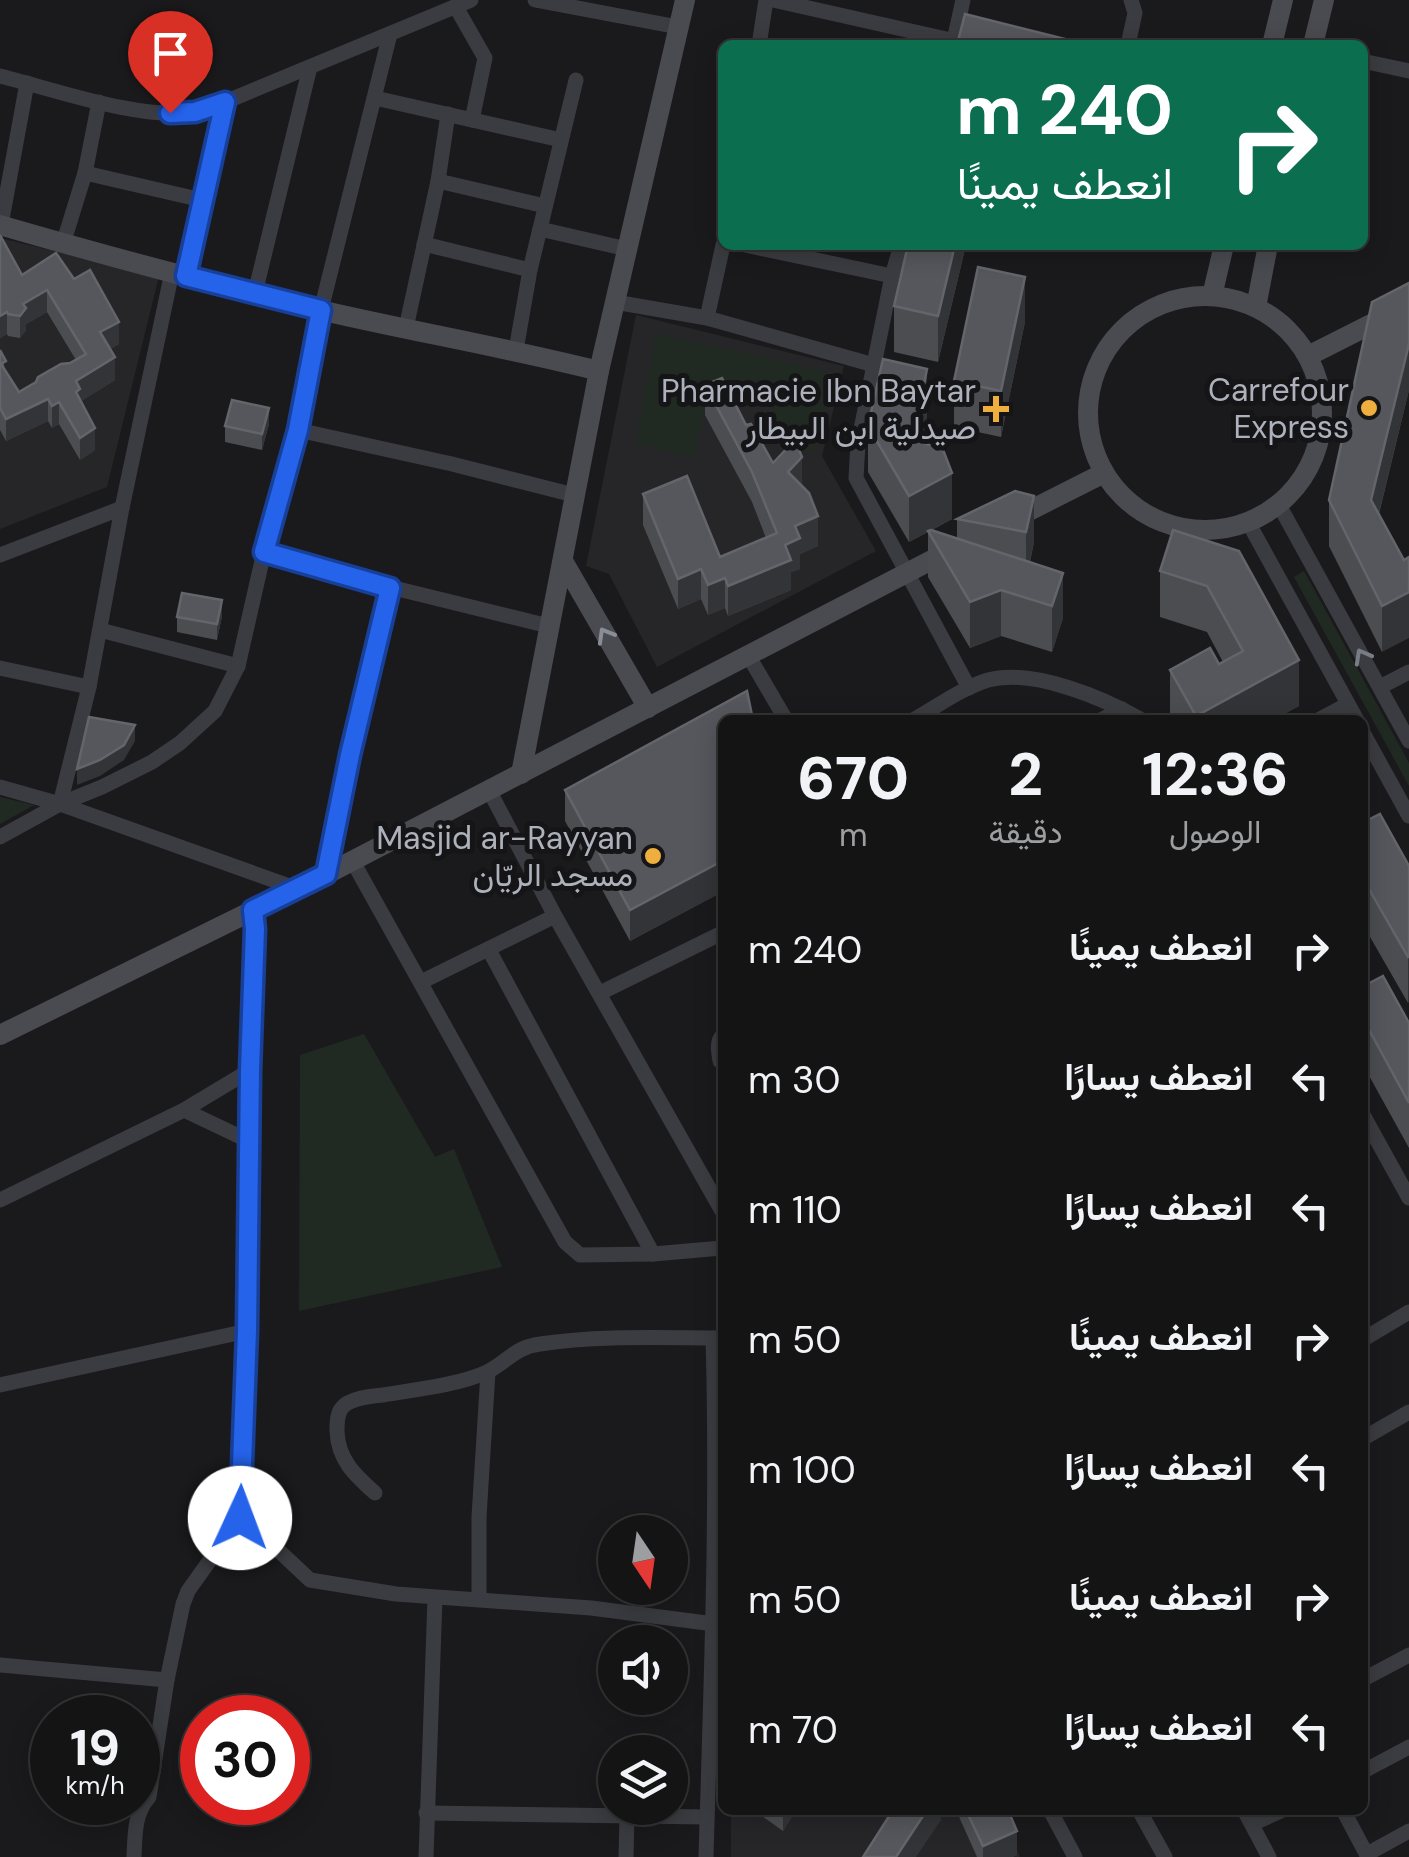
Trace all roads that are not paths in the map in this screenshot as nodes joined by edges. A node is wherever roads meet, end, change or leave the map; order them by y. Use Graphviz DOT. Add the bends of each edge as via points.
graph roads {
  1 [pos="535,0"];
  2 [pos="685,0"];
  3 [pos="769,0"];
  4 [pos="964,0"];
  5 [pos="1283,0"];
  6 [pos="1324,0"];
  7 [pos="1132,1"];
  8 [pos="464,3"];
  9 [pos="678,26"];
  10 [pos="390,34"];
  11 [pos="760,40"];
  12 [pos="945,40"];
  13 [pos="954,40"];
  14 [pos="1129,40"];
  15 [pos="1273,40"];
  16 [pos="1314,40"];
  17 [pos="1368,62"];
  18 [pos="310,67"];
  19 [pos="1409,71"];
  20 [pos="0,76"];
  21 [pos="576,80"];
  22 [pos="27,83"];
  23 [pos="375,98"];
  24 [pos="99,102"];
  25 [pos="225,102"];
  26 [pos="448,114"];
  27 [pos="472,120"];
  28 [pos="561,140"];
  29 [pos="84,173"];
  30 [pos="438,181"];
  31 [pos="202,200"];
  32 [pos="546,206"];
  33 [pos="1,225"];
  34 [pos="540,230"];
  35 [pos="62,244"];
  36 [pos="424,244"];
  37 [pos="627,249"];
  38 [pos="722,250"];
  39 [pos="791,250"];
  40 [pos="900,250"];
  41 [pos="1223,250"];
  42 [pos="1267,250"];
  43 [pos="530,270"];
  44 [pos="179,274"];
  45 [pos="892,276"];
  46 [pos="254,292"];
  47 [pos="1212,296"];
  48 [pos="615,302"];
  49 [pos="1409,305"];
  50 [pos="1256,307"];
  51 [pos="321,310"];
  52 [pos="707,318"];
  53 [pos="406,328"];
  54 [pos="516,350"];
  55 [pos="1310,355"];
  56 [pos="874,365"];
  57 [pos="599,371"];
  58 [pos="298,430"];
  59 [pos="1104,474"];
  60 [pos="574,495"];
  61 [pos="1279,505"];
  62 [pos="122,508"];
  63 [pos="1248,522"];
  64 [pos="264,552"];
  65 [pos="0,555"];
  66 [pos="562,562"];
  67 [pos="907,572"];
  68 [pos="390,588"];
  69 [pos="550,626"];
  70 [pos="100,630"];
  71 [pos="748,654"];
  72 [pos="238,666"];
  73 [pos="0,668"];
  74 [pos="1409,672"];
  75 [pos="88,687"];
  76 [pos="969,688"];
  77 [pos="1380,688"];
  78 [pos="1348,704"];
  79 [pos="648,708"];
  80 [pos="1122,708"];
  81 [pos="783,715"];
  82 [pos="922,715"];
  83 [pos="1110,715"];
  84 [pos="1134,715"];
  85 [pos="1327,715"];
  86 [pos="1354,715"];
  87 [pos="1368,741"];
  88 [pos="1409,741"];
  89 [pos="521,774"];
  90 [pos="0,787"];
  91 [pos="490,790"];
  92 [pos="60,804"];
  93 [pos="1409,816"];
  94 [pos="0,836"];
  95 [pos="352,860"];
  96 [pos="326,874"];
  97 [pos="296,888"];
  98 [pos="253,910"];
  99 [pos="554,916"];
  100 [pos="718,934"];
  101 [pos="489,950"];
  102 [pos="422,982"];
  103 [pos="600,993"];
  104 [pos="0,1035"];
  105 [pos="250,1071"];
  106 [pos="184,1110"];
  107 [pos="1368,1124"];
  108 [pos="249,1141"];
  109 [pos="1409,1198"];
  110 [pos="0,1200"];
  111 [pos="718,1204"];
  112 [pos="718,1248"];
  113 [pos="653,1254"];
  114 [pos="1409,1312"];
  115 [pos="247,1331"];
  116 [pos="1368,1336"];
  117 [pos="718,1338"];
  118 [pos="488,1372"];
  119 [pos="0,1386"];
  120 [pos="1408,1414"];
  121 [pos="1368,1436"];
  122 [pos="375,1493"];
  123 [pos="240,1518"];
  124 [pos="435,1598"];
  125 [pos="479,1599"];
  126 [pos="718,1624"];
  127 [pos="1409,1656"];
  128 [pos="0,1665"];
  129 [pos="1368,1677"];
  130 [pos="167,1680"];
  131 [pos="1409,1746"];
  132 [pos="1368,1769"];
  133 [pos="426,1814"];
  134 [pos="1053,1815"];
  135 [pos="1143,1815"];
  136 [pos="1346,1815"];
  137 [pos="598,1816"];
  138 [pos="688,1817"];
  139 [pos="707,1817"];
  140 [pos="1248,1817"];
  141 [pos="627,1825"];
  142 [pos="1409,1832"];
  143 [pos="1368,1856"];
  144 [pos="134,1857"];
  145 [pos="426,1857"];
  146 [pos="626,1857"];
  147 [pos="706,1857"];
  148 [pos="1076,1857"];
  149 [pos="1165,1857"];
  150 [pos="1269,1857"];
  1 -- 9 [label="street"];
  2 -- 9 [label="street"];
  3 -- 11 [label="street"];
  3 -- 12 [label="street"];
  4 -- 13 [label="street"];
  5 -- 15 [label="street"];
  6 -- 16 [label="street"];
  7 -- 14 [label="street"];
  8 -- 10 [label="street"];
  8 -- 27 [label="street" via="486,58"];
  9 -- 37 [label="street"];
  10 -- 18 [label="street"];
  10 -- 23 [label="street"];
  17 -- 19 [label="street"];
  18 -- 25 [label="street"];
  18 -- 46 [label="street"];
  20 -- 22 [label="street"];
  21 -- 28 [label="street"];
  22 -- 24 [label="street"];
  22 -- 33 [label="street"];
  23 -- 26 [label="street"];
  23 -- 51 [label="street"];
  24 -- 25 [label="street" via="170,113"];
  24 -- 29 [label="street"];
  25 -- 31 [label="street"];
  26 -- 27 [label="street"];
  26 -- 30 [label="street"];
  27 -- 28 [label="street"];
  28 -- 32 [label="street"];
  29 -- 31 [label="street"];
  29 -- 35 [label="street"];
  30 -- 32 [label="street"];
  30 -- 36 [label="street"];
  31 -- 44 [label="street"];
  32 -- 34 [label="street"];
  33 -- 35 [label="street"];
  34 -- 37 [label="street"];
  34 -- 43 [label="street"];
  35 -- 44 [label="street"];
  36 -- 43 [label="street"];
  36 -- 53 [label="street"];
  37 -- 48 [label="street"];
  38 -- 52 [label="street"];
  39 -- 45 [label="street"];
  40 -- 45 [label="street"];
  41 -- 47 [label="street"];
  42 -- 50 [label="street"];
  43 -- 54 [label="street"];
  44 -- 46 [label="street"];
  44 -- 62 [label="street"];
  45 -- 56 [label="street"];
  46 -- 51 [label="street"];
  47 -- 50 [label="street"];
  47 -- 59 [label="street" via="1148,311 1118,334 1098,365 1088,401 1090,439"];
  48 -- 52 [label="street"];
  48 -- 57 [label="street"];
  49 -- 55 [label="street"];
  50 -- 55 [label="street"];
  51 -- 53 [label="street"];
  51 -- 58 [label="street"];
  52 -- 56 [label="street"];
  53 -- 54 [label="street"];
  54 -- 57 [label="street"];
  55 -- 61 [label="street" via="1321,389 1322,424 1314,457"];
  56 -- 67 [label="street" via="856,478"];
  57 -- 60 [label="street"];
  58 -- 60 [label="street"];
  58 -- 64 [label="street"];
  59 -- 63 [label="street" via="1124,498 1178,528"];
  59 -- 67 [label="street"];
  60 -- 66 [label="street"];
  61 -- 63 [label="street"];
  77 -- 61 [label="street, one-way"];
  62 -- 65 [label="street"];
  62 -- 70 [label="street"];
  63 -- 78 [label="street"];
  64 -- 68 [label="street"];
  64 -- 72 [label="street"];
  66 -- 69 [label="street"];
  79 -- 66 [label="street, one-way"];
  67 -- 71 [label="street"];
  67 -- 76 [label="street"];
  68 -- 69 [label="street"];
  68 -- 96 [label="street"];
  69 -- 89 [label="street"];
  70 -- 72 [label="street"];
  70 -- 75 [label="street"];
  71 -- 79 [label="street"];
  71 -- 81 [label="street"];
  72 -- 92 [label="street" via="215,711 180,743"];
  73 -- 75 [label="street"];
  74 -- 77 [label="street"];
  75 -- 92 [label="street"];
  76 -- 80 [label="street" via="1026,677"];
  76 -- 82 [label="street"];
  77 -- 88 [label="street"];
  78 -- 85 [label="street"];
  78 -- 86 [label="street"];
  79 -- 89 [label="street"];
  80 -- 83 [label="street"];
  80 -- 84 [label="street"];
  87 -- 93 [label="street"];
  89 -- 91 [label="street"];
  90 -- 92 [label="street"];
  91 -- 95 [label="street"];
  91 -- 99 [label="street"];
  92 -- 94 [label="street"];
  92 -- 97 [label="street"];
  95 -- 96 [label="street"];
  95 -- 102 [label="street"];
  96 -- 97 [label="street"];
  97 -- 98 [label="street"];
  98 -- 104 [label="street"];
  98 -- 105 [label="street"];
  99 -- 101 [label="street"];
  99 -- 103 [label="street"];
  100 -- 103 [label="street"];
  101 -- 102 [label="street"];
  101 -- 113 [label="street"];
  102 -- 113 [label="street" via="565,1242 580,1255"];
  103 -- 111 [label="street"];
  105 -- 106 [label="street"];
  105 -- 108 [label="street"];
  106 -- 108 [label="street"];
  106 -- 110 [label="street"];
  107 -- 109 [label="street"];
  108 -- 115 [label="street"];
  112 -- 113 [label="street"];
  114 -- 116 [label="street"];
  115 -- 119 [label="street"];
  115 -- 123 [label="street"];
  117 -- 118 [label="street" via="545,1343 516,1351"];
  117 -- 126 [label="street"];
  118 -- 122 [label="street" via="343,1405 337,1420 343,1460"];
  118 -- 125 [label="street"];
  120 -- 121 [label="street"];
  123 -- 124 [label="street" via="310,1580"];
  123 -- 130 [label="street" via="188,1591"];
  124 -- 125 [label="street"];
  124 -- 133 [label="street"];
  125 -- 126 [label="street"];
  126 -- 139 [label="street"];
  127 -- 129 [label="street"];
  128 -- 130 [label="street"];
  130 -- 144 [label="street"];
  131 -- 132 [label="street"];
  133 -- 137 [label="street"];
  133 -- 145 [label="street"];
  134 -- 148 [label="street"];
  135 -- 149 [label="street"];
  136 -- 143 [label="street"];
  138 -- 139 [label="street"];
  139 -- 147 [label="street"];
  140 -- 150 [label="street"];
  141 -- 146 [label="street"];
  142 -- 143 [label="street"];
}
